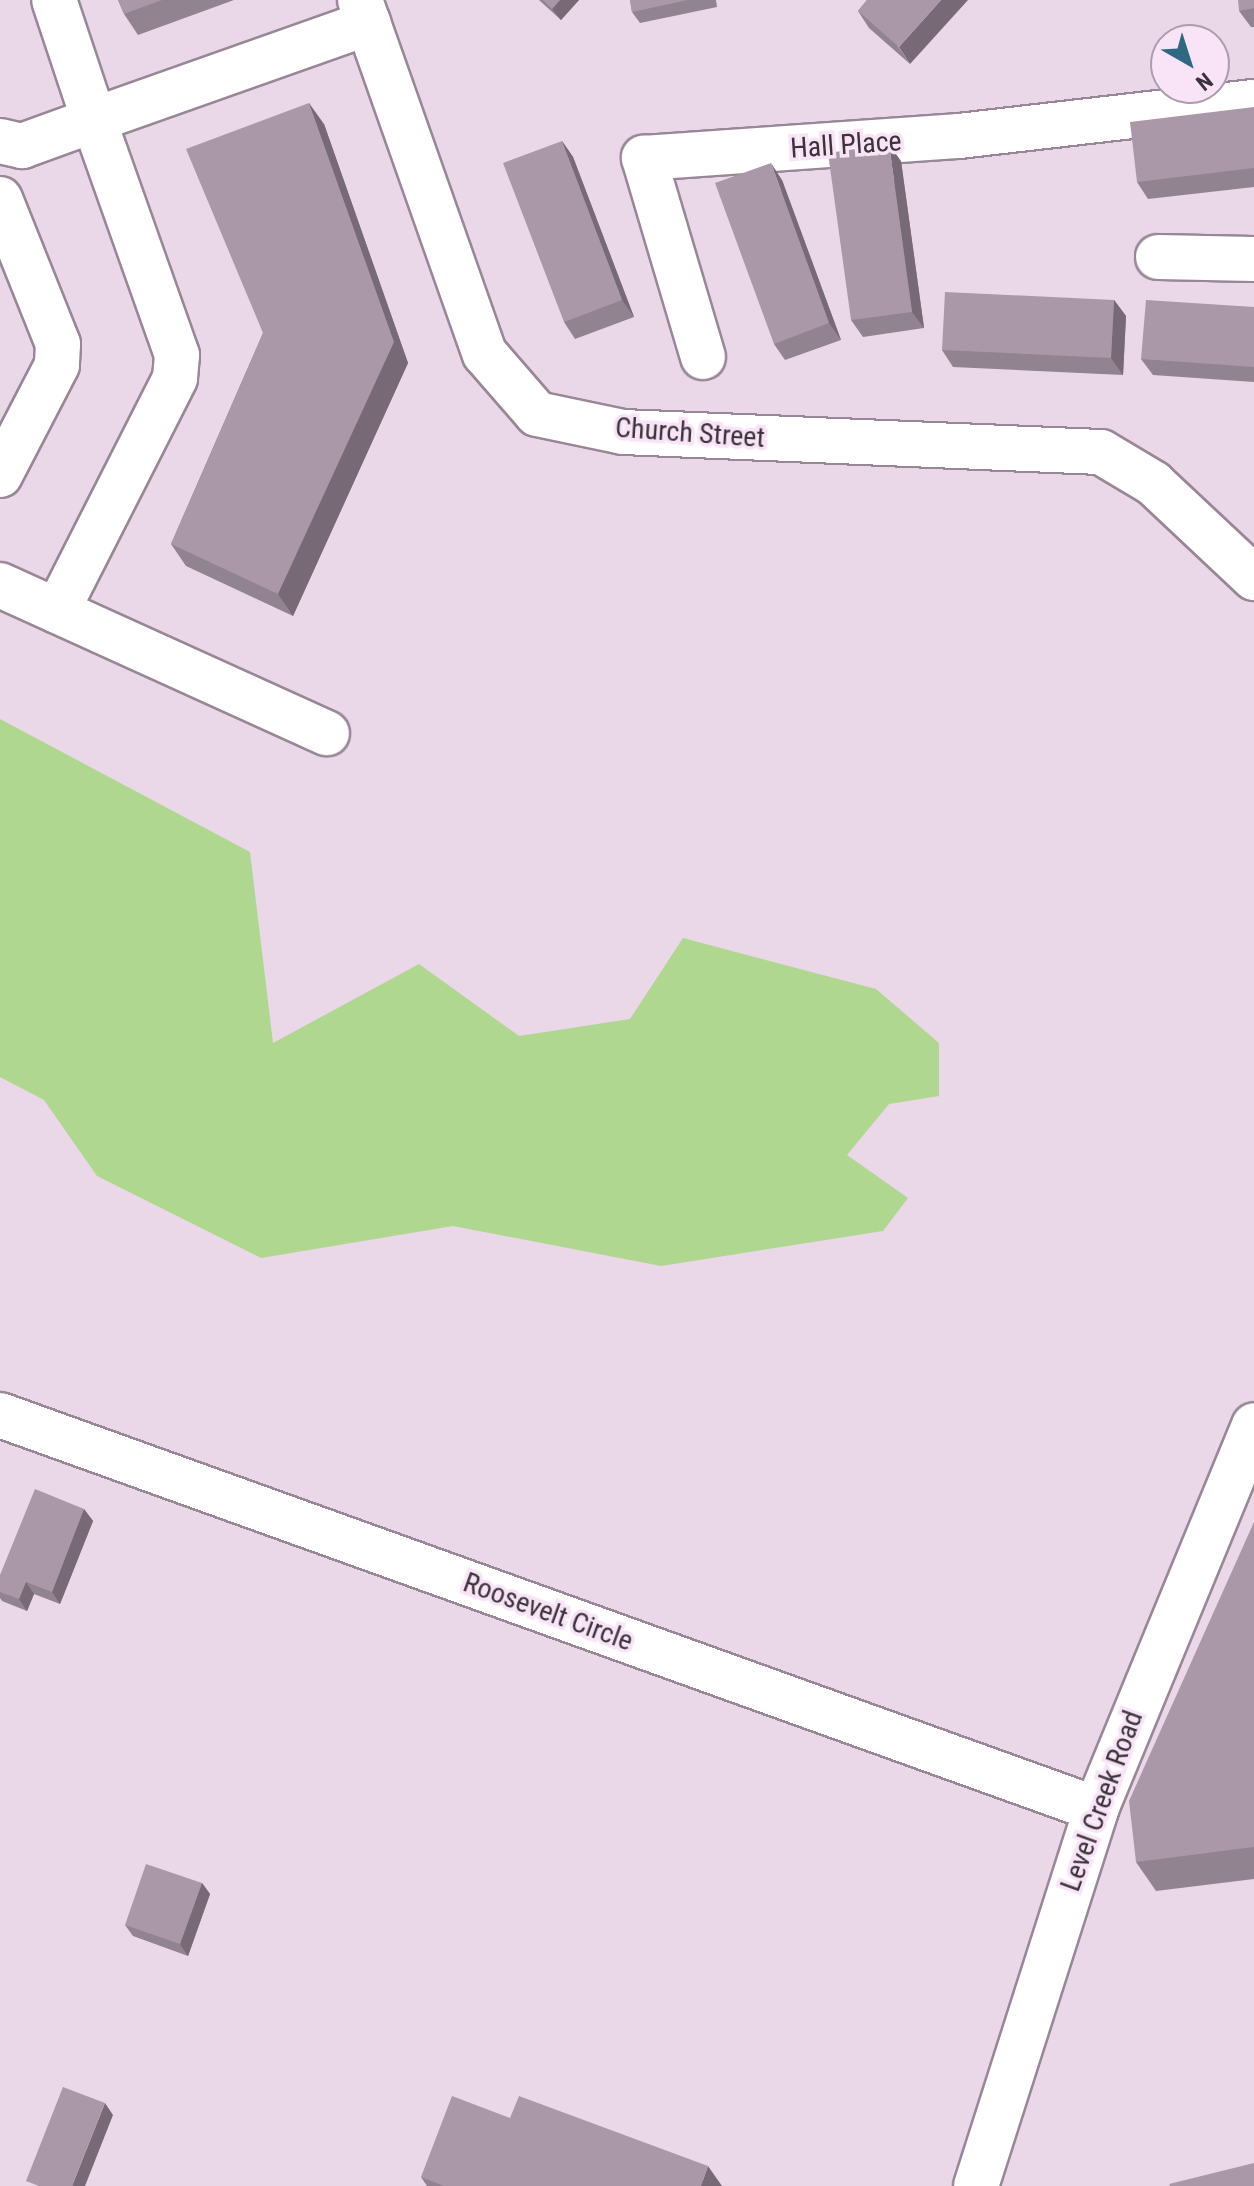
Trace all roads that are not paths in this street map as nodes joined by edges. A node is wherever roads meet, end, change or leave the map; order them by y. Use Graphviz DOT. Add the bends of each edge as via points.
graph roads {
  1 [pos="54,0"];
  2 [pos="364,11"];
  3 [pos="1254,102"];
  4 [pos="94,120"];
  5 [pos="0,141"];
  6 [pos="0,199"];
  7 [pos="1158,257"];
  8 [pos="1254,259"];
  9 [pos="703,357"];
  10 [pos="0,475"];
  11 [pos="1254,578"];
  12 [pos="0,585"];
  13 [pos="57,611"];
  14 [pos="327,733"];
  15 [pos="0,1415"];
  16 [pos="1254,1425"];
  17 [pos="1096,1809"];
  18 [pos="976,2186"];
  1 -- 4 [label="street"];
  2 -- 4 [label="street"];
  2 -- 11 [label="street, Church Street" via="485,354 537,414 623,432 1101,452 1153,483"];
  3 -- 9 [label="street, Hall Place" via="959,136 644,158"];
  4 -- 5 [label="street" via="22,146"];
  4 -- 13 [label="street" via="177,355 175,378"];
  6 -- 10 [label="street" via="58,344 57,365"];
  7 -- 8 [label="street"];
  12 -- 13 [label="street"];
  13 -- 14 [label="street"];
  15 -- 17 [label="street, Roosevelt Circle"];
  16 -- 17 [label="street, Level Creek Road"];
  17 -- 18 [label="street, Level Creek Road"];
}
